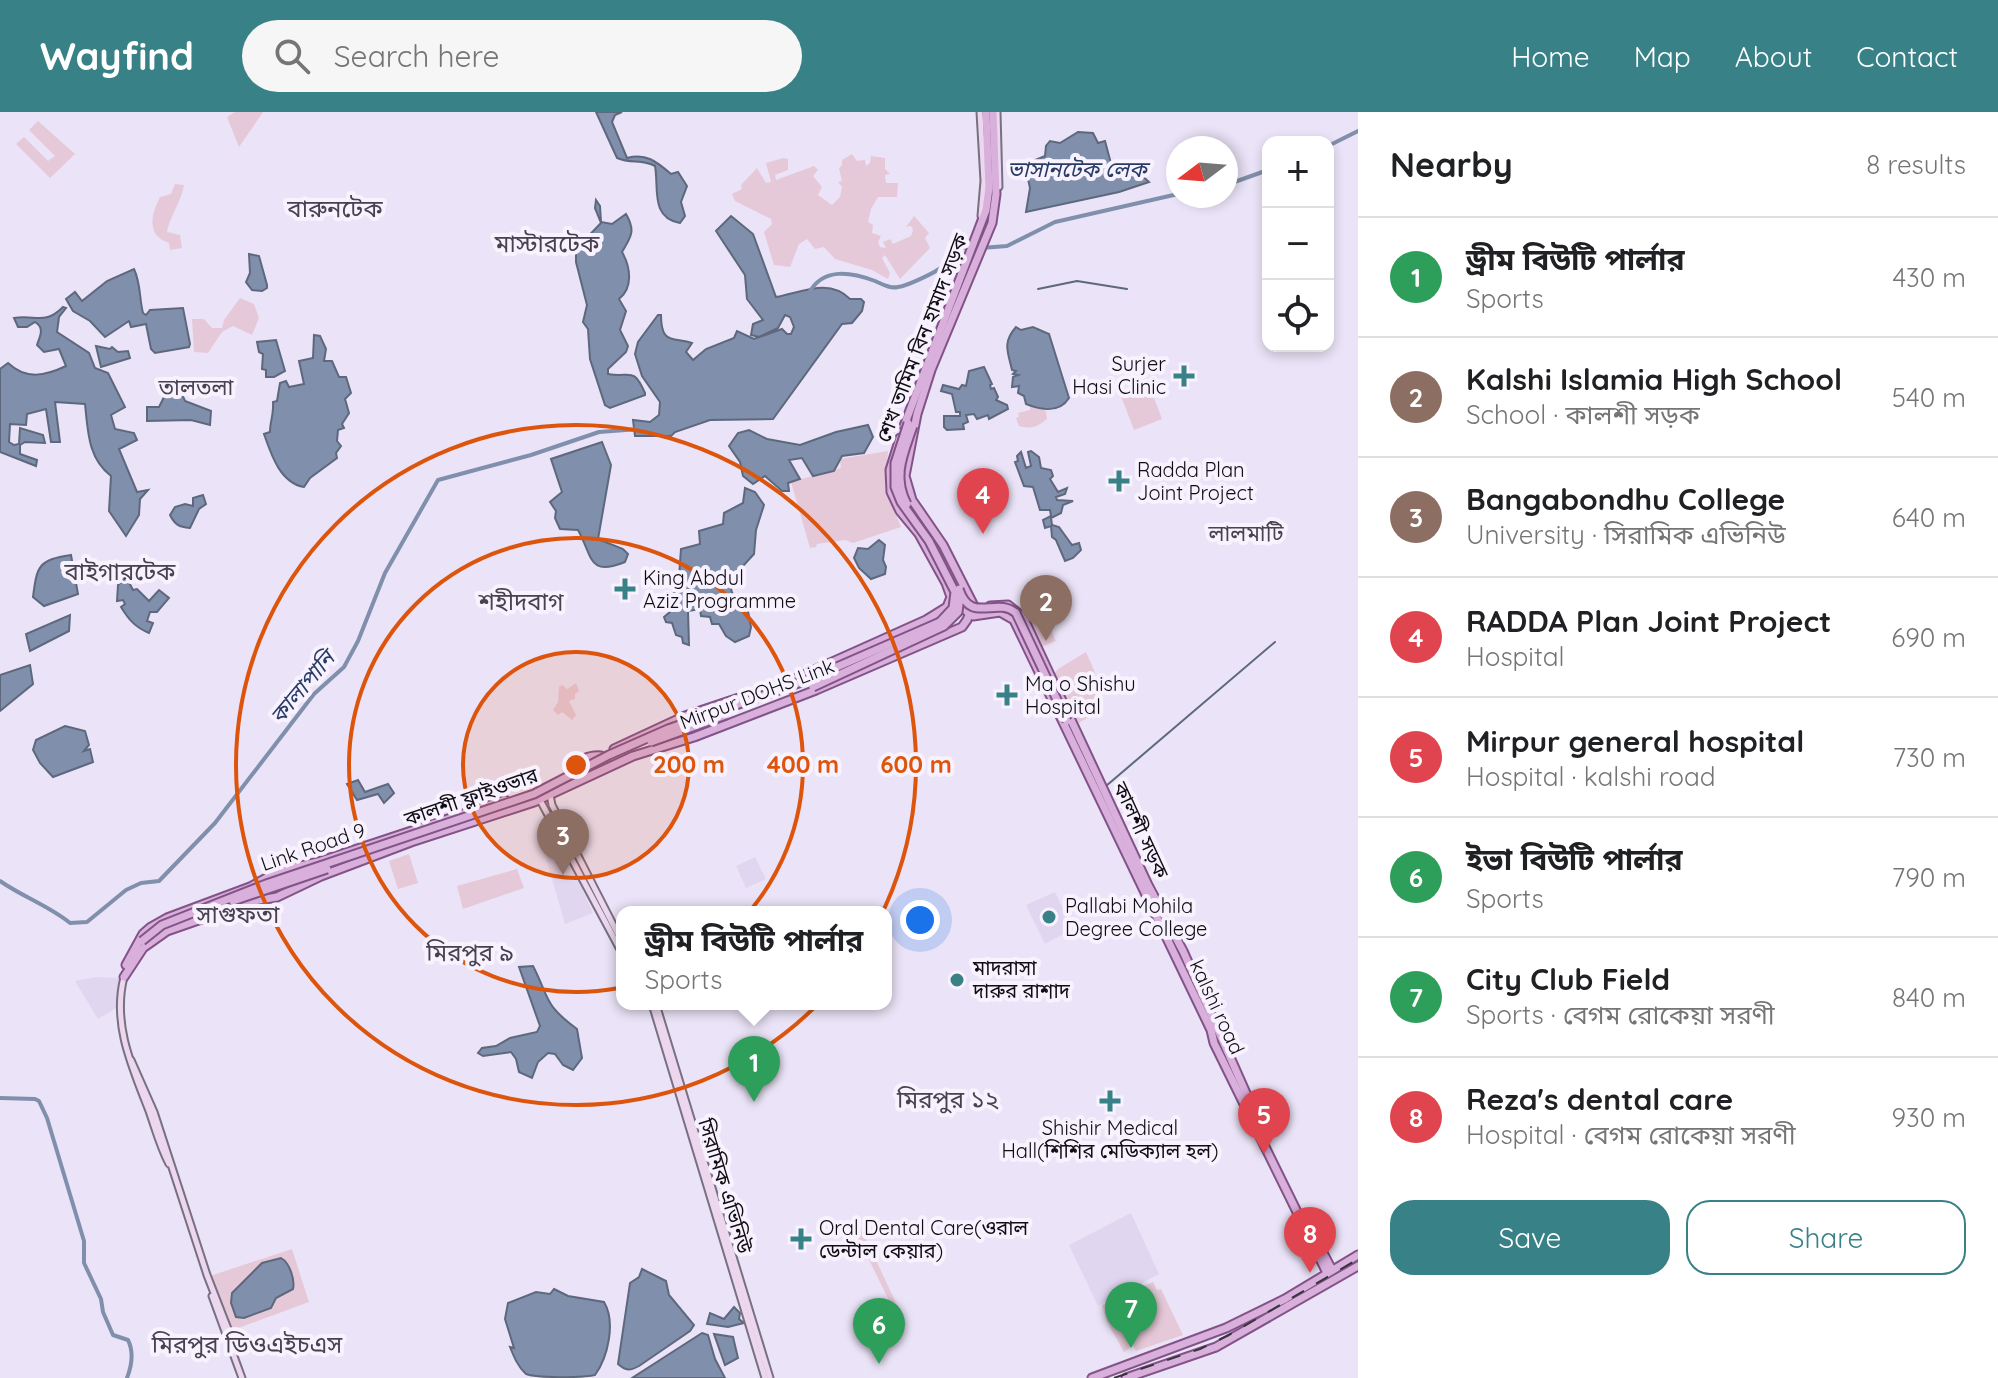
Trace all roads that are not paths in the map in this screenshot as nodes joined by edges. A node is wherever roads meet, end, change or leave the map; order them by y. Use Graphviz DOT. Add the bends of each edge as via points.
graph roads {
  1 [pos="980,112"];
  2 [pos="986,112"];
  3 [pos="995,112"];
  4 [pos="980,229"];
  5 [pos="972,263"];
  6 [pos="915,412"];
  7 [pos="911,425"];
  8 [pos="928,521"];
  9 [pos="915,529"];
  10 [pos="965,595"];
  11 [pos="973,604"];
  12 [pos="950,608"];
  13 [pos="970,615"];
  14 [pos="790,681"];
  15 [pos="801,695"];
  16 [pos="685,716"];
  17 [pos="664,725"];
  18 [pos="694,737"];
  19 [pos="670,744"];
  20 [pos="1096,772"];
  21 [pos="542,787"];
  22 [pos="550,795"];
  23 [pos="540,800"];
  24 [pos="272,874"];
  25 [pos="282,895"];
  26 [pos="616,930"];
  27 [pos="616,942"];
  28 [pos="142,944"];
  29 [pos="124,977"];
  30 [pos="656,1010"];
  31 [pos="656,1010"];
  32 [pos="1358,1255"];
  33 [pos="1358,1266"];
  34 [pos="1330,1272"];
  35 [pos="1226,1328"];
  36 [pos="1232,1339"];
  37 [pos="242,1378"];
  38 [pos="768,1378"];
  39 [pos="1092,1378"];
  40 [pos="1126,1378"];
  1 -- 4 [label="main road"];
  2 -- 4 [label="main road, শেখ তামিম বিন হামাদ সড়ক" via="989,188"];
  3 -- 5 [label="main road, শেখ তামিম বিন হামাদ সড়ক" via="996,194 989,232"];
  4 -- 5 [label="main road, শেখ তামিম বিন হামাদ সড়ক"];
  5 -- 6 [label="main road, শেখ তামিম বিন হামাদ সড়ক" via="931,351"];
  6 -- 7 [label="main road"];
  6 -- 8 [label="main road, শেখ তামিম বিন হামাদ সড়ক" via="905,482"];
  6 -- 9 [label="main road, শেখ তামিম বিন হামাদ সড়ক" via="892,461 890,480 896,505"];
  7 -- 10 [label="main road, bridge" via="899,471 901,489"];
  7 -- 12 [label="main road, bridge" via="895,463 895,487 953,586"];
  8 -- 9 [label="main road"];
  8 -- 10 [label="main road, শেখ তামিম বিন হামাদ সড়ক"];
  9 -- 12 [label="main road, শেখ তামিম বিন হামাদ সড়ক" via="950,594"];
  10 -- 11 [label="main road, শেখ তামিম বিন হামাদ সড়ক"];
  10 -- 12 [label="main road" via="966,605"];
  10 -- 15 [label="main road, bridge" via="944,626"];
  10 -- 20 [label="main road, bridge" via="965,602 976,609 1003,606 1016,613"];
  10 -- 28 [label="main road, bridge" via="943,622 818,678 610,758 540,795 166,926"];
  11 -- 13 [label="main road"];
  11 -- 20 [label="main road, কালশী সড়ক" via="1008,605 1023,617"];
  12 -- 13 [label="main road"];
  12 -- 14 [label="main road, Mirpur DOHS Link"];
  12 -- 14 [label="main road, bridge"];
  12 -- 28 [label="main road, কালশী ফ্লাইওভার, bridge" via="935,624 828,672 638,742 534,794 266,884 162,925"];
  13 -- 15 [label="main road, Mirpur DOHS Link" via="962,627"];
  13 -- 34 [label="main road, kalshi road" via="1004,613 1016,624 1214,1043"];
  14 -- 16 [label="main road, Mirpur DOHS Link"];
  15 -- 18 [label="main road, Mirpur DOHS Link"];
  16 -- 17 [label="main road, Mirpur DOHS Link"];
  16 -- 18 [label="main road" via="680,730"];
  17 -- 19 [label="main road" via="675,729"];
  17 -- 21 [label="main road, Mirpur DOHS Link"];
  18 -- 19 [label="main road, Mirpur DOHS Link"];
  19 -- 22 [label="main road, Mirpur DOHS Link"];
  20 -- 34 [label="main road, কালশী সড়ক"];
  21 -- 24 [label="main road, Link Road 9"];
  22 -- 23 [label="main road, Link Road 9"];
  22 -- 26 [label="main road"];
  23 -- 25 [label="main road, Link Road 9" via="411,842"];
  23 -- 27 [label="main road"];
  24 -- 25 [label="main road" via="272,889"];
  24 -- 28 [label="main road, Link Road 9" via="158,922"];
  25 -- 28 [label="main road, Link Road 9" via="167,931"];
  28 -- 29 [label="main road, Link Road 9"];
  29 -- 37 [label="main road, Link Road 9" via="119,1012 123,1038"];
  30 -- 38 [label="main road, সিরামিক এভিনিউ"];
  31 -- 38 [label="main road, সিরামিক এভিনিউ"];
  32 -- 34 [label="main road"];
  33 -- 36 [label="main road"];
  34 -- 35 [label="main road"];
  35 -- 36 [label="main road"];
  35 -- 39 [label="main road"];
  36 -- 40 [label="main road"];
}
